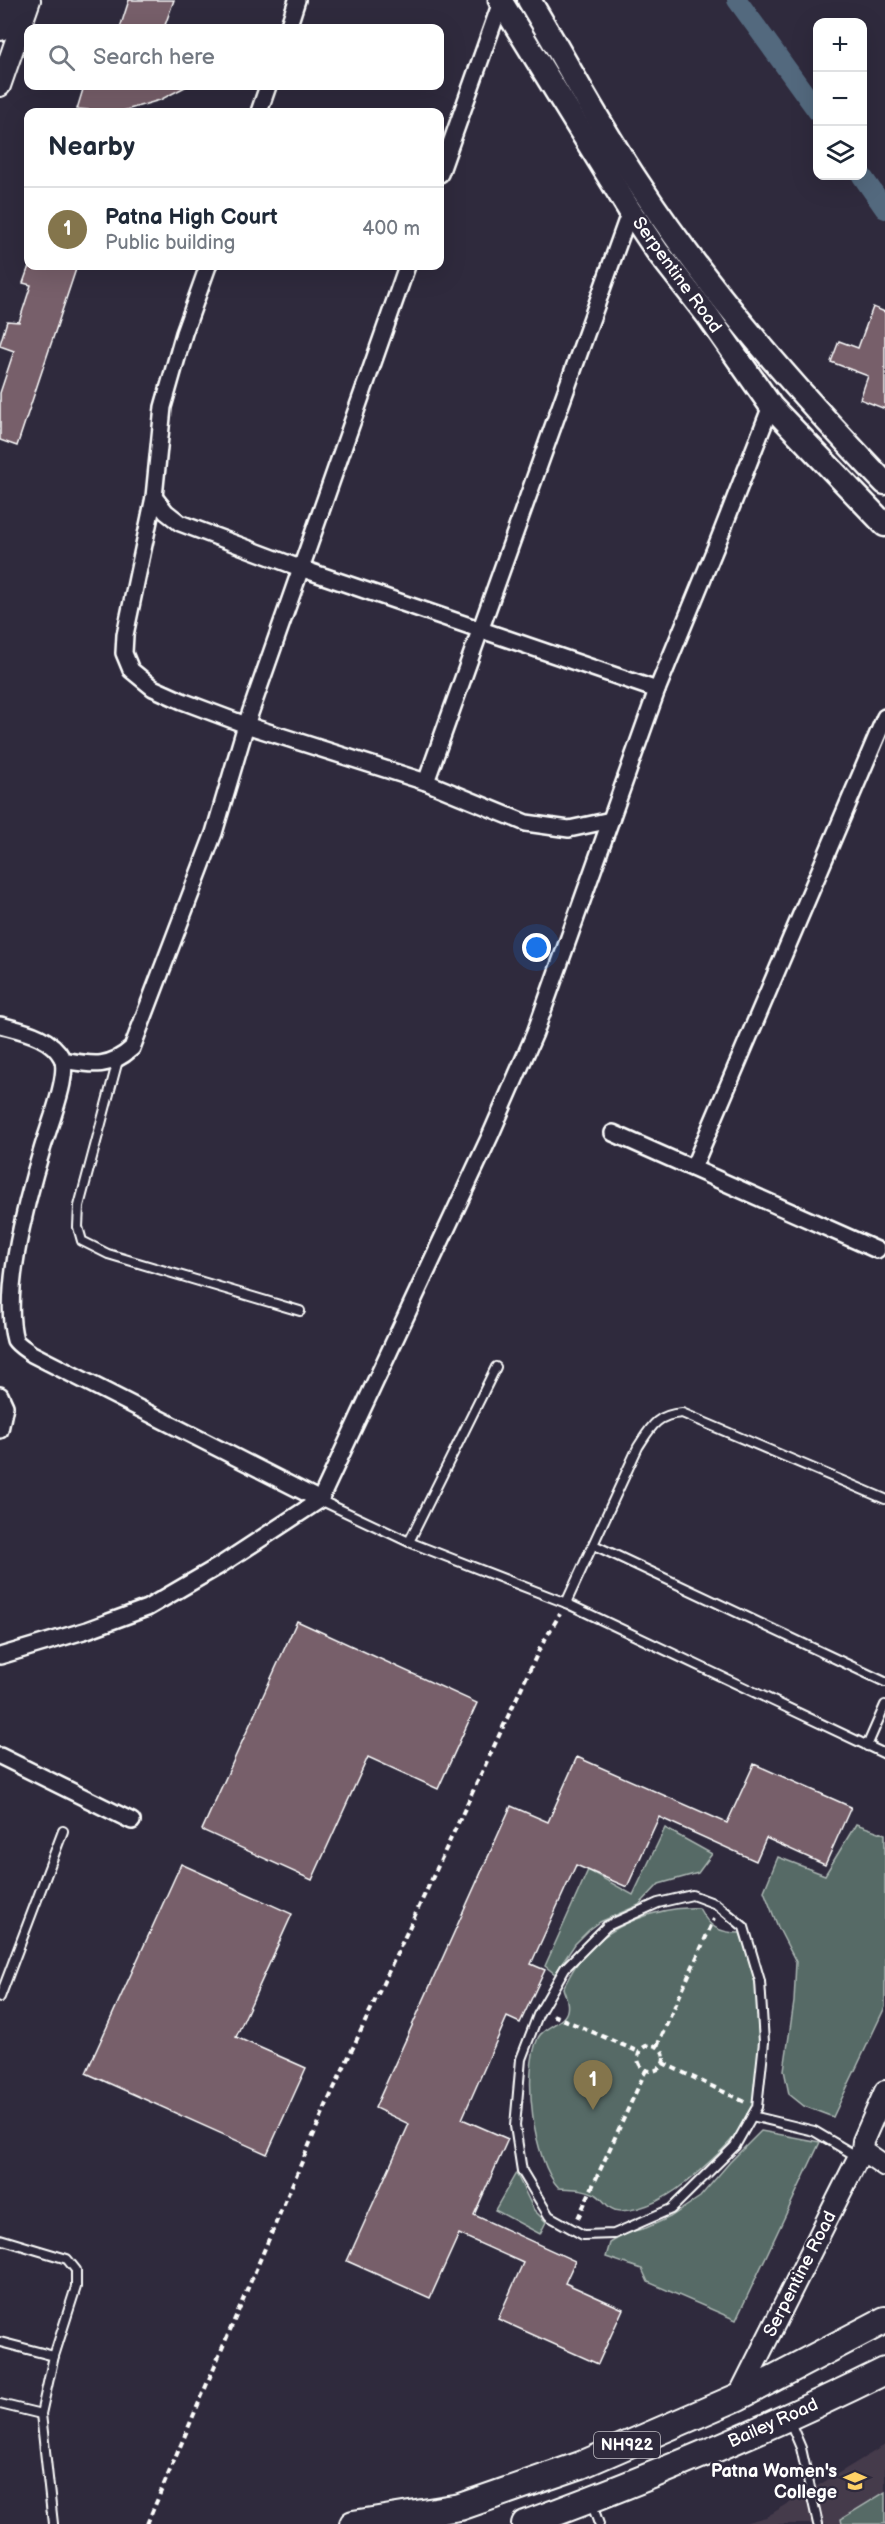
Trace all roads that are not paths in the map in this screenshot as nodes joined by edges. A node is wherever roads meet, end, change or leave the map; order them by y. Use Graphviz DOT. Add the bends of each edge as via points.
graph roads {
  1 [pos="10,0"];
  2 [pos="30,0"];
  3 [pos="297,0"];
  4 [pos="529,0"];
  5 [pos="500,1"];
  6 [pos="543,23"];
  7 [pos="289,24"];
  8 [pos="0,28"];
  9 [pos="520,32"];
  10 [pos="0,87"];
  11 [pos="267,90"];
  12 [pos="260,108"];
  13 [pos="444,162"];
  14 [pos="630,211"];
  15 [pos="207,270"];
  16 [pos="406,270"];
  17 [pos="771,406"];
  18 [pos="885,483"];
  19 [pos="154,497"];
  20 [pos="885,525"];
  21 [pos="300,568"];
  22 [pos="480,630"];
  23 [pos="657,690"];
  24 [pos="885,717"];
  25 [pos="246,725"];
  26 [pos="426,782"];
  27 [pos="611,820"];
  28 [pos="0,1025"];
  29 [pos="63,1060"];
  30 [pos="118,1060"];
  31 [pos="613,1133"];
  32 [pos="693,1168"];
  33 [pos="877,1250"];
  34 [pos="300,1311"];
  35 [pos="496,1367"];
  36 [pos="0,1395"];
  37 [pos="0,1430"];
  38 [pos="885,1499"];
  39 [pos="320,1500"];
  40 [pos="409,1542"];
  41 [pos="594,1545"];
  42 [pos="566,1603"];
  43 [pos="0,1656"];
  44 [pos="885,1682"];
  45 [pos="885,1705"];
  46 [pos="867,1746"];
  47 [pos="885,1754"];
  48 [pos="0,1756"];
  49 [pos="132,1821"];
  50 [pos="63,1831"];
  51 [pos="0,1997"];
  52 [pos="885,2091"];
  53 [pos="752,2116"];
  54 [pos="860,2154"];
  55 [pos="885,2166"];
  56 [pos="0,2239"];
  57 [pos="885,2320"];
  58 [pos="0,2342"];
  59 [pos="54,2356"];
  60 [pos="885,2371"];
  61 [pos="738,2397"];
  62 [pos="0,2404"];
  63 [pos="41,2414"];
  64 [pos="789,2419"];
  65 [pos="594,2512"];
  66 [pos="53,2524"];
  67 [pos="353,2524"];
  68 [pos="525,2524"];
  69 [pos="818,2524"];
  1 -- 8 [label="main road"];
  2 -- 10 [label="street"];
  3 -- 7 [label="street"];
  4 -- 6 [label="main road"];
  5 -- 9 [label="main road, Serpentine Road"];
  5 -- 13 [label="street"];
  6 -- 9 [label="main road"];
  6 -- 18 [label="main road" via="630,170 685,251 796,388"];
  9 -- 14 [label="main road, Serpentine Road"];
  11 -- 12 [label="street"];
  14 -- 17 [label="main road, Serpentine Road"];
  14 -- 22 [label="street"];
  15 -- 19 [label="street" via="163,407"];
  16 -- 21 [label="street"];
  17 -- 20 [label="main road, Serpentine Road"];
  17 -- 23 [label="street"];
  19 -- 21 [label="street" via="180,523"];
  19 -- 25 [label="street" via="125,635 124,653 130,670 153,688"];
  21 -- 22 [label="street"];
  21 -- 25 [label="street"];
  22 -- 23 [label="street"];
  22 -- 26 [label="street"];
  23 -- 27 [label="street"];
  24 -- 32 [label="street"];
  25 -- 26 [label="street"];
  25 -- 30 [label="street" via="214,833 154,994 132,1048"];
  26 -- 27 [label="street" via="526,823 569,829"];
  27 -- 39 [label="street" via="535,1033"];
  28 -- 29 [label="street" via="49,1041"];
  29 -- 30 [label="street" via="93,1065"];
  29 -- 39 [label="street" via="57,1104 20,1206 7,1257 4,1299 15,1341 32,1354"];
  30 -- 34 [label="lane" via="78,1206 82,1241 108,1254"];
  31 -- 32 [label="street"];
  32 -- 33 [label="street"];
  35 -- 40 [label="lane"];
  36 -- 37 [label="street" via="5,1406"];
  38 -- 41 [label="lane" via="682,1413 668,1414 653,1423 638,1447"];
  39 -- 40 [label="lane"];
  39 -- 43 [label="street" via="147,1608"];
  40 -- 42 [label="lane"];
  41 -- 42 [label="lane"];
  41 -- 44 [label="lane"];
  42 -- 46 [label="lane"];
  45 -- 46 [label="lane"];
  46 -- 47 [label="lane"];
  48 -- 49 [label="street"];
  50 -- 51 [label="lane"];
  52 -- 54 [label="street, Serpentine Road"];
  53 -- 53 [label="lane" via="757,2107 764,2042 760,1981 744,1927 716,1904 692,1895 658,1903 607,1926 565,1968 541,2010 521,2059 514,2126 522,2171 549,2216 583,2235 614,2234 671,2209 735,2146"];
  53 -- 54 [label="lane" via="814,2131"];
  54 -- 55 [label="street"];
  54 -- 61 [label="street, Serpentine Road"];
  56 -- 59 [label="lane" via="67,2259 76,2270 76,2287"];
  57 -- 61 [label="highway, NH922"];
  58 -- 59 [label="lane"];
  59 -- 63 [label="lane"];
  60 -- 64 [label="highway, Bailey Road / NH922"];
  61 -- 67 [label="highway, NH922" via="581,2465 460,2507"];
  62 -- 63 [label="lane"];
  63 -- 66 [label="lane"];
  64 -- 65 [label="highway, Bailey Road / NH922"];
  64 -- 69 [label="lane" via="801,2448"];
  65 -- 68 [label="highway, Bailey Road / NH922"];
}
